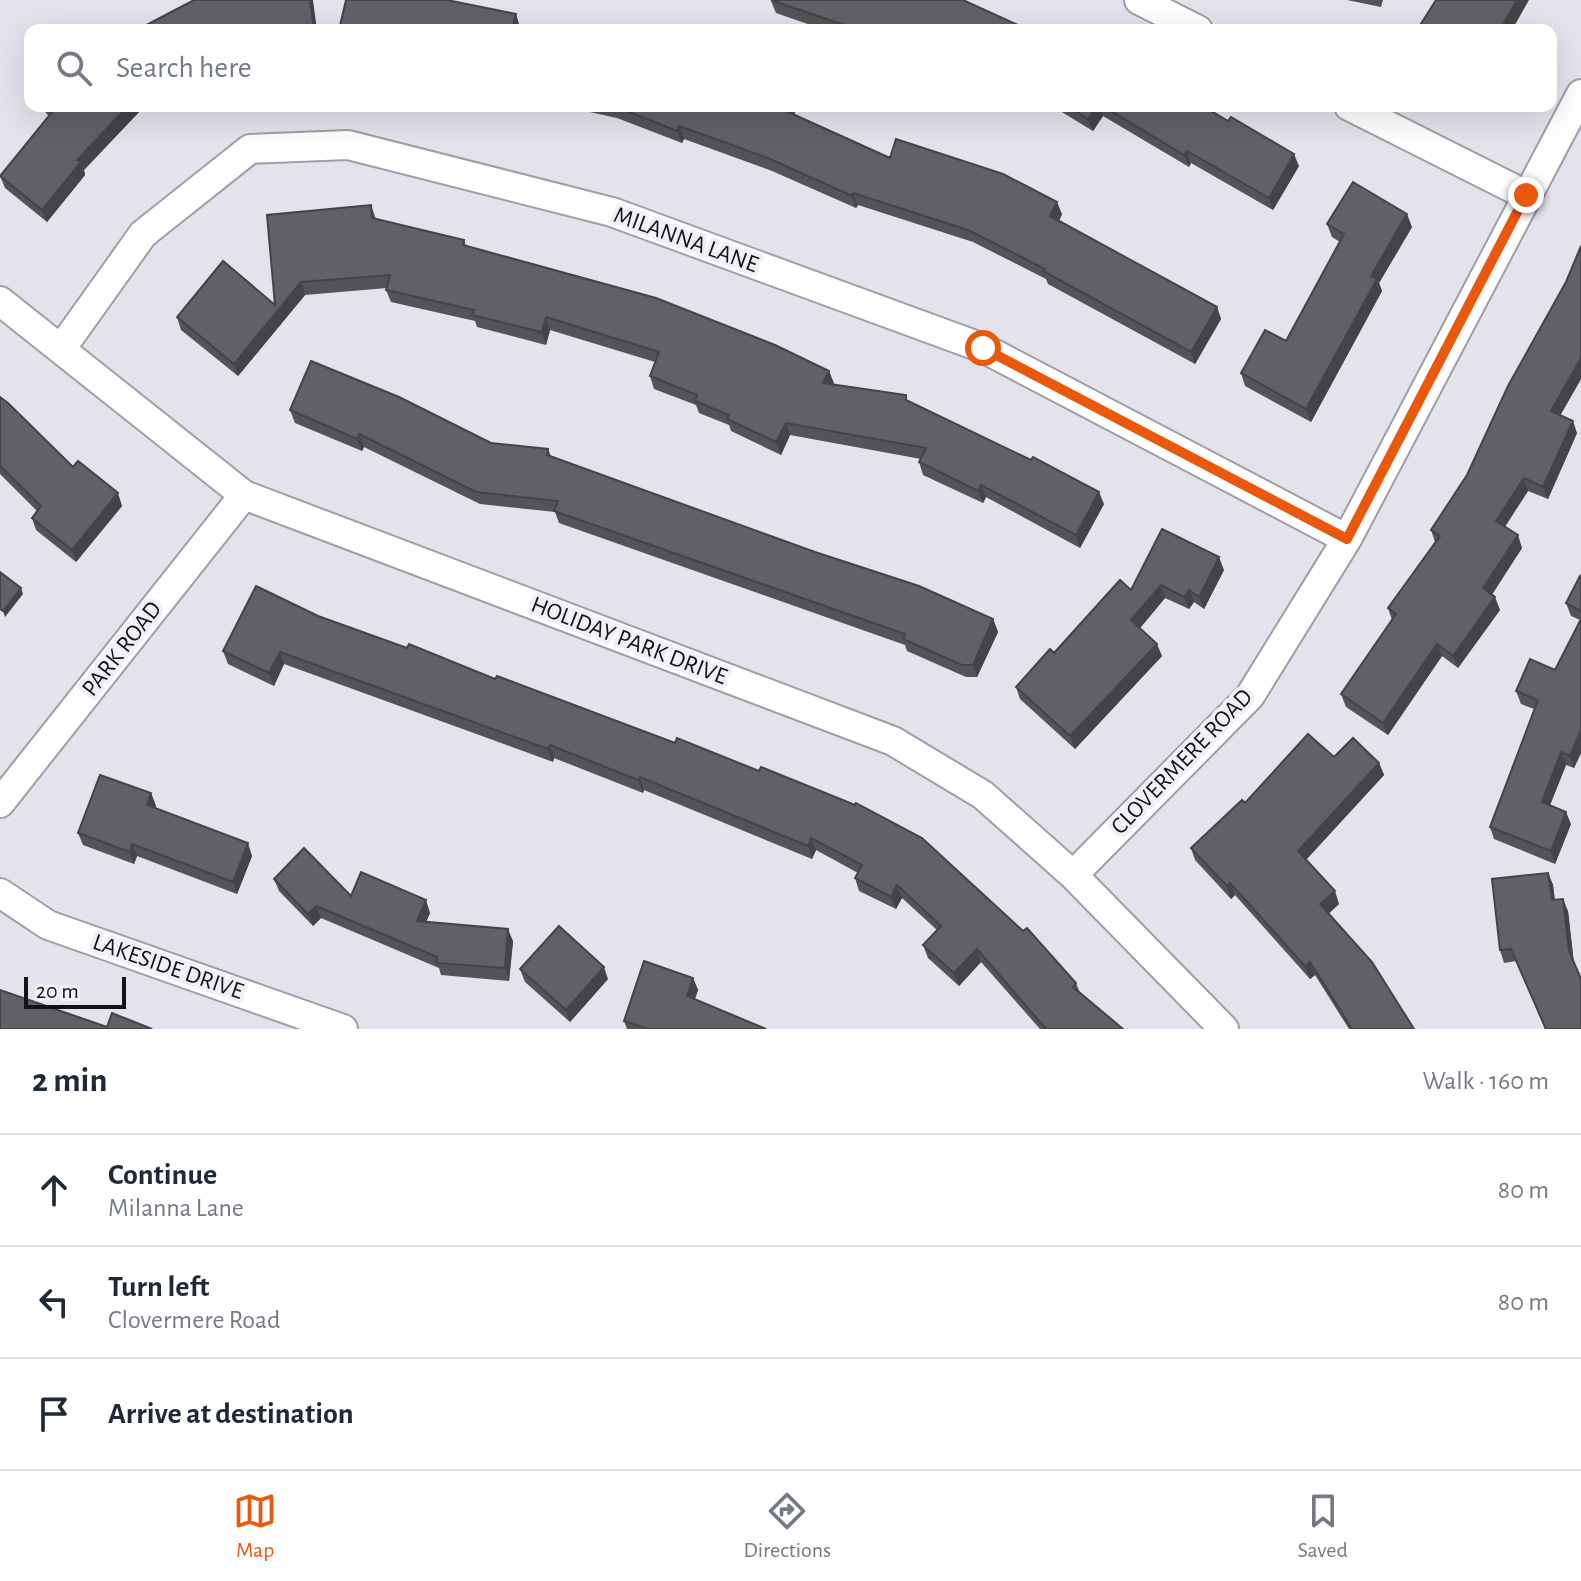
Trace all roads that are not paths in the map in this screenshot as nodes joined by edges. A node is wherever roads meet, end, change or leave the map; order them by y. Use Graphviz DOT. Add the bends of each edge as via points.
graph roads {
  1 [pos="1139,0"];
  2 [pos="1186,24"];
  3 [pos="1581,94"];
  4 [pos="1361,112"];
  5 [pos="1526,195"];
  6 [pos="0,301"];
  7 [pos="61,349"];
  8 [pos="244,495"];
  9 [pos="1347,539"];
  10 [pos="0,803"];
  11 [pos="1073,875"];
  12 [pos="0,893"];
  13 [pos="343,1029"];
  14 [pos="1224,1029"];
  1 -- 2 [label="street"];
  3 -- 5 [label="street, CLOVERMERE ROAD"];
  4 -- 5 [label="street"];
  5 -- 9 [label="street, CLOVERMERE ROAD"];
  6 -- 7 [label="street, HOLIDAY PARK DRIVE"];
  7 -- 8 [label="street, HOLIDAY PARK DRIVE"];
  7 -- 9 [label="street, MILANNA LANE" via="143,234 250,149 348,145 612,212 983,348"];
  8 -- 10 [label="street, PARK ROAD"];
  8 -- 11 [label="street, HOLIDAY PARK DRIVE" via="893,741 983,795"];
  9 -- 11 [label="street, CLOVERMERE ROAD" via="1250,696"];
  11 -- 14 [label="street, HOLIDAY PARK DRIVE"];
  12 -- 13 [label="street, LAKESIDE DRIVE" via="48,925"];
}
